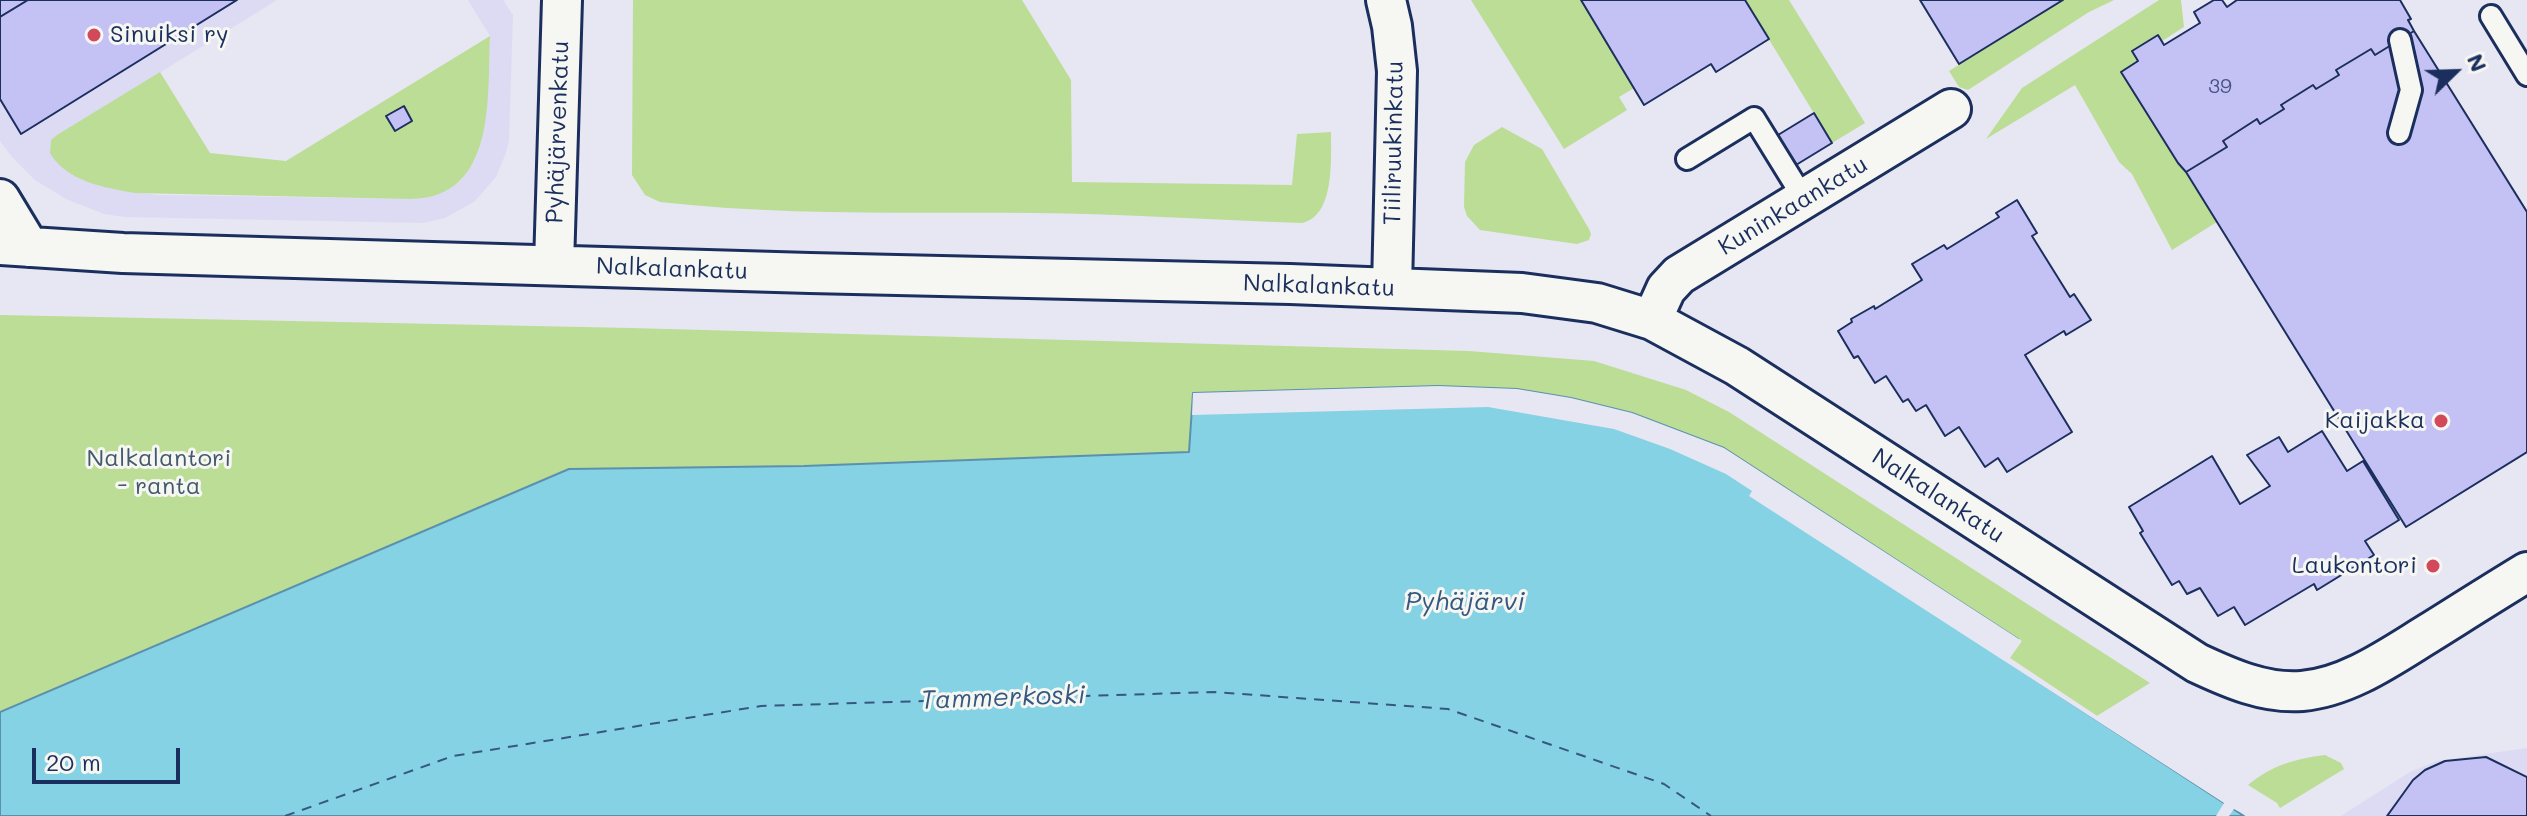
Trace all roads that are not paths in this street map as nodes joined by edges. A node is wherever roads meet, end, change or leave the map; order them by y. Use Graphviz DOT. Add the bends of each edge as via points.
graph roads {
  1 [pos="562,0"];
  2 [pos="1386,0"];
  3 [pos="2491,16"];
  4 [pos="2400,40"];
  5 [pos="2527,75"];
  6 [pos="1951,109"];
  7 [pos="2399,133"];
  8 [pos="1687,159"];
  9 [pos="0,199"];
  10 [pos="1804,199"];
  11 [pos="15,246"];
  12 [pos="554,265"];
  13 [pos="1392,288"];
  14 [pos="1652,320"];
  15 [pos="2527,572"];
  1 -- 12 [label="street, Pyhäjärvenkatu"];
  2 -- 13 [label="street, Tiiliruukinkatu" via="1397,71"];
  3 -- 5 [label="lane"];
  4 -- 7 [label="lane" via="2411,90"];
  6 -- 10 [label="street, Kuninkaankatu"];
  8 -- 10 [label="lane" via="1754,118"];
  9 -- 11 [label="street, Nalkalankatu"];
  10 -- 14 [label="street, Kuninkaankatu" via="1679,275"];
  11 -- 12 [label="street, Nalkalankatu"];
  12 -- 13 [label="street, Nalkalankatu"];
  13 -- 14 [label="street, Nalkalankatu" via="1555,296"];
  14 -- 15 [label="street, Nalkalankatu" via="1749,373 2197,663 2247,684 2303,691 2357,675"];
}
